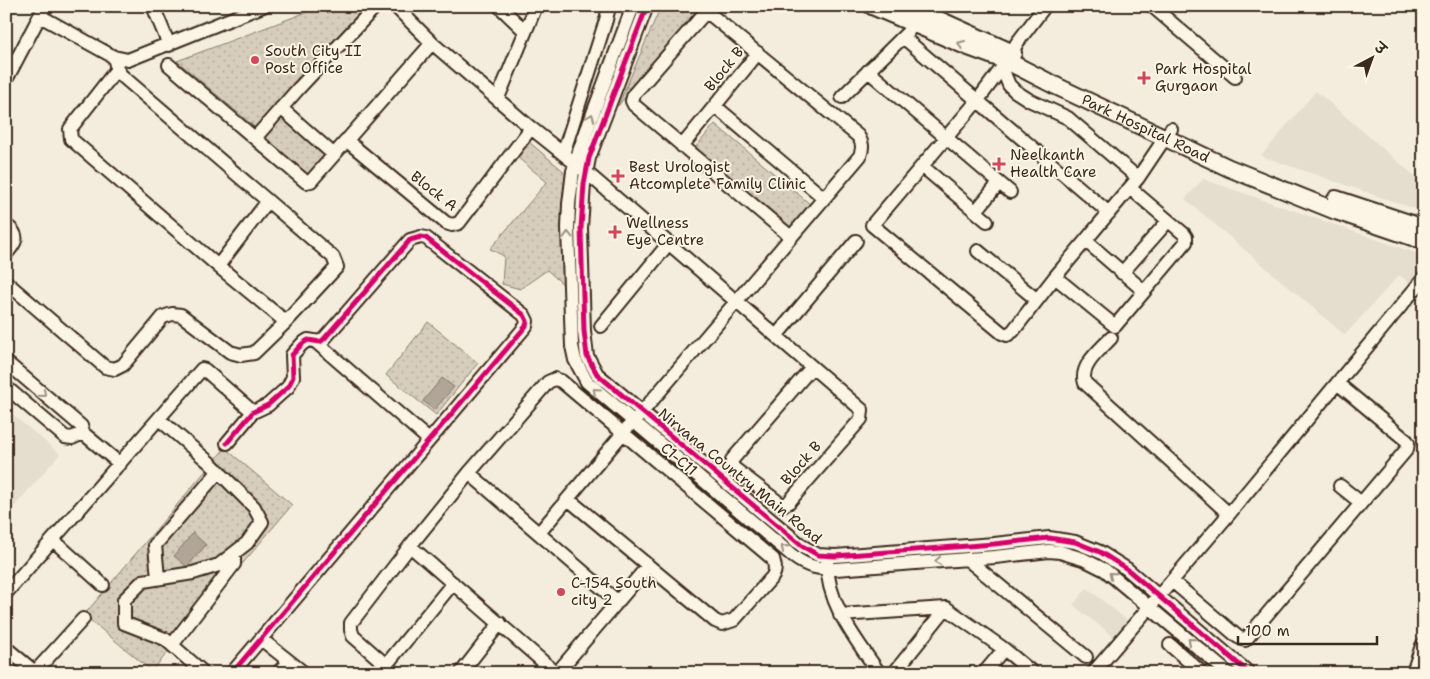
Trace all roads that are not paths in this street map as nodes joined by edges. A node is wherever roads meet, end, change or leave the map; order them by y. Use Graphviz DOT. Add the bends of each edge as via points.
graph roads {
  1 [pos="153,6"];
  2 [pos="263,6"];
  3 [pos="376,6"];
  4 [pos="499,6"];
  5 [pos="536,6"];
  6 [pos="607,6"];
  7 [pos="633,6"];
  8 [pos="647,6"];
  9 [pos="872,6"];
  10 [pos="908,6"];
  11 [pos="1045,6"];
  12 [pos="1152,6"];
  13 [pos="397,7"];
  14 [pos="43,11"];
  15 [pos="915,24"];
  16 [pos="525,31"];
  17 [pos="903,37"];
  18 [pos="432,43"];
  19 [pos="169,45"];
  20 [pos="758,53"];
  21 [pos="1007,60"];
  22 [pos="115,63"];
  23 [pos="169,65"];
  24 [pos="868,71"];
  25 [pos="1235,77"];
  26 [pos="6,80"];
  27 [pos="842,97"];
  28 [pos="498,98"];
  29 [pos="978,100"];
  30 [pos="715,106"];
  31 [pos="281,108"];
  32 [pos="531,128"];
  33 [pos="1169,134"];
  34 [pos="255,138"];
  35 [pos="946,138"];
  36 [pos="346,140"];
  37 [pos="682,146"];
  38 [pos="334,154"];
  39 [pos="563,154"];
  40 [pos="922,166"];
  41 [pos="581,168"];
  42 [pos="1138,178"];
  43 [pos="999,183"];
  44 [pos="1130,188"];
  45 [pos="1010,192"];
  46 [pos="824,198"];
  47 [pos="268,201"];
  48 [pos="976,211"];
  49 [pos="1109,213"];
  50 [pos="987,221"];
  51 [pos="1168,221"];
  52 [pos="6,225"];
  53 [pos="1424,228"];
  54 [pos="791,237"];
  55 [pos="856,241"];
  56 [pos="1086,241"];
  57 [pos="1424,241"];
  58 [pos="669,244"];
  59 [pos="978,252"];
  60 [pos="6,254"];
  61 [pos="218,266"];
  62 [pos="1122,273"];
  63 [pos="1056,277"];
  64 [pos="1424,278"];
  65 [pos="6,282"];
  66 [pos="1144,291"];
  67 [pos="1037,300"];
  68 [pos="736,301"];
  69 [pos="286,322"];
  70 [pos="601,326"];
  71 [pos="776,336"];
  72 [pos="1111,338"];
  73 [pos="316,342"];
  74 [pos="6,362"];
  75 [pos="812,367"];
  76 [pos="1337,383"];
  77 [pos="6,387"];
  78 [pos="253,412"];
  79 [pos="159,419"];
  80 [pos="635,419"];
  81 [pos="83,433"];
  82 [pos="429,440"];
  83 [pos="226,443"];
  84 [pos="120,464"];
  85 [pos="218,471"];
  86 [pos="469,473"];
  87 [pos="1340,486"];
  88 [pos="568,499"];
  89 [pos="1360,502"];
  90 [pos="1229,514"];
  91 [pos="539,533"];
  92 [pos="53,540"];
  93 [pos="410,546"];
  94 [pos="234,554"];
  95 [pos="967,559"];
  96 [pos="827,562"];
  97 [pos="648,566"];
  98 [pos="158,578"];
  99 [pos="1172,581"];
  100 [pos="453,583"];
  101 [pos="103,585"];
  102 [pos="6,593"];
  103 [pos="1159,594"];
  104 [pos="618,602"];
  105 [pos="1150,606"];
  106 [pos="946,608"];
  107 [pos="840,615"];
  108 [pos="83,619"];
  109 [pos="500,623"];
  110 [pos="262,639"];
  111 [pos="172,645"];
  112 [pos="1170,645"];
  113 [pos="1424,646"];
  114 [pos="6,648"];
  115 [pos="1004,649"];
  116 [pos="1086,657"];
  117 [pos="289,660"];
  118 [pos="391,669"];
  119 [pos="35,672"];
  120 [pos="204,673"];
  121 [pos="232,673"];
  122 [pos="278,673"];
  123 [pos="304,673"];
  124 [pos="461,673"];
  125 [pos="557,673"];
  126 [pos="879,673"];
  127 [pos="894,673"];
  128 [pos="984,673"];
  129 [pos="1033,673"];
  130 [pos="1093,673"];
  131 [pos="1202,673"];
  132 [pos="1228,673"];
  133 [pos="1249,673"];
  134 [pos="1415,673"];
  1 -- 19 [label="street"];
  2 -- 19 [label="street"];
  3 -- 31 [label="street"];
  4 -- 16 [label="street"];
  5 -- 16 [label="street"];
  6 -- 39 [label="street" via="606,20"];
  41 -- 7 [label="street, one-way" via="589,123"];
  8 -- 41 [label="street, Nirvana Country Main Road" via="589,158"];
  9 -- 15 [label="main road, Park Hospital Road"];
  10 -- 21 [label="main road, Park Hospital Road"];
  11 -- 21 [label="street"];
  12 -- 25 [label="street"];
  13 -- 18 [label="street"];
  14 -- 22 [label="street"];
  14 -- 26 [label="street"];
  15 -- 17 [label="street"];
  21 -- 15 [label="main road, Park Hospital Road, one-way"];
  16 -- 28 [label="street"];
  17 -- 24 [label="street"];
  17 -- 29 [label="street"];
  18 -- 28 [label="street"];
  18 -- 36 [label="street"];
  19 -- 22 [label="street"];
  20 -- 30 [label="street, Block B"];
  20 -- 37 [label="street, Block B" via="711,14 703,15 634,94 634,105"];
  20 -- 46 [label="street, Block B" via="858,136 863,144 860,156"];
  21 -- 29 [label="street"];
  21 -- 33 [label="main road, Park Hospital Road"];
  21 -- 42 [label="street" via="1009,85 1014,91 1068,118"];
  22 -- 47 [label="street" via="130,83"];
  22 -- 61 [label="street" via="70,129 71,139"];
  23 -- 34 [label="street"];
  24 -- 27 [label="street"];
  24 -- 35 [label="street"];
  28 -- 32 [label="street"];
  29 -- 35 [label="street"];
  29 -- 49 [label="street"];
  30 -- 37 [label="street, Block B"];
  30 -- 46 [label="street, Block B"];
  31 -- 34 [label="street"];
  31 -- 38 [label="street"];
  32 -- 36 [label="street, Block A" via="458,223 452,225"];
  32 -- 39 [label="street"];
  33 -- 42 [label="street"];
  33 -- 53 [label="main road, Park Hospital Road" via="1315,192"];
  33 -- 57 [label="main road, Park Hospital Road" via="1246,175"];
  34 -- 38 [label="street" via="306,182"];
  35 -- 40 [label="street"];
  35 -- 43 [label="street"];
  36 -- 38 [label="street"];
  37 -- 54 [label="street, Block B"];
  39 -- 41 [label="street, Block B"];
  40 -- 48 [label="street"];
  40 -- 67 [label="street" via="872,225 1002,333 1007,335 1013,331"];
  41 -- 58 [label="street, Block B"];
  41 -- 80 [label="street, Nirvana Country Main Road" via="573,171 568,228 571,332 575,360 587,382"];
  42 -- 44 [label="street"];
  43 -- 45 [label="street"];
  43 -- 48 [label="street"];
  44 -- 49 [label="street"];
  44 -- 51 [label="street"];
  46 -- 54 [label="street, Block B"];
  47 -- 61 [label="street"];
  47 -- 69 [label="street" via="333,257 337,267"];
  48 -- 50 [label="street"];
  49 -- 56 [label="street"];
  51 -- 62 [label="street"];
  51 -- 66 [label="street" via="1184,234 1186,242"];
  52 -- 60 [label="street" via="16,235 16,242"];
  54 -- 68 [label="street, Block B"];
  55 -- 71 [label="street"];
  56 -- 62 [label="street"];
  56 -- 63 [label="street"];
  58 -- 68 [label="street, Block B"];
  58 -- 70 [label="street"];
  59 -- 67 [label="street"];
  61 -- 69 [label="street"];
  62 -- 66 [label="street"];
  63 -- 66 [label="street" via="1115,326"];
  63 -- 67 [label="street"];
  64 -- 76 [label="street"];
  65 -- 69 [label="street" via="105,367 115,369 163,317 172,314 181,315 230,352 242,355 254,353"];
  68 -- 71 [label="street, Block B"];
  68 -- 80 [label="street, Block B"];
  71 -- 75 [label="street, Block B"];
  72 -- 90 [label="street" via="1085,368 1085,383"];
  73 -- 78 [label="street" via="308,340 292,355 293,377 288,387 268,405"];
  73 -- 82 [label="street"];
  73 -- 82 [label="street" via="324,340 404,244 421,236 524,316 526,326"];
  74 -- 81 [label="street, one-way" via="81,426"];
  75 -- 75 [label="street, Block B" via="858,406 862,415 788,503 782,505 735,469 732,460"];
  76 -- 89 [label="street" via="1408,443 1407,450"];
  76 -- 90 [label="street"];
  77 -- 81 [label="street" via="65,436 72,438"];
  78 -- 79 [label="street" via="204,369"];
  78 -- 83 [label="street"];
  79 -- 84 [label="street"];
  79 -- 85 [label="street"];
  80 -- 86 [label="street, C1-C11" via="555,379 548,382"];
  80 -- 88 [label="street, Block B"];
  80 -- 96 [label="street, Nirvana Country Main Road" via="794,556 808,566"];
  80 -- 97 [label="street, C1-C11" via="773,559 775,566 773,576 734,620 722,624"];
  81 -- 84 [label="street"];
  82 -- 110 [label="street"];
  84 -- 92 [label="street"];
  85 -- 94 [label="street" via="254,507 262,522 247,543"];
  85 -- 98 [label="street" via="155,545"];
  86 -- 91 [label="street"];
  86 -- 93 [label="street"];
  87 -- 89 [label="street"];
  88 -- 91 [label="street, Block B"];
  88 -- 97 [label="street"];
  89 -- 99 [label="street" via="1245,640 1238,638"];
  90 -- 99 [label="street"];
  91 -- 104 [label="street"];
  92 -- 101 [label="street"];
  92 -- 102 [label="street"];
  93 -- 100 [label="street"];
  93 -- 118 [label="street" via="351,623 353,636"];
  94 -- 98 [label="street" via="219,565"];
  94 -- 111 [label="street" via="234,564"];
  95 -- 96 [label="street, Nirvana Country Main Road, one-way"];
  105 -- 95 [label="street, Nirvana Country Main Road, one-way" via="1105,570 1071,555 1049,552"];
  95 -- 116 [label="street"];
  96 -- 103 [label="street, Nirvana Country Main Road" via="1062,539 1106,555"];
  96 -- 107 [label="street" via="828,578"];
  97 -- 104 [label="street"];
  98 -- 111 [label="street" via="143,581 124,600 124,624 165,639"];
  99 -- 103 [label="street"];
  100 -- 109 [label="street"];
  100 -- 118 [label="street"];
  103 -- 105 [label="street"];
  103 -- 133 [label="street, Nirvana Country Main Road"];
  104 -- 125 [label="street"];
  105 -- 130 [label="street"];
  132 -- 105 [label="street, Nirvana Country Main Road, one-way"];
  106 -- 107 [label="street"];
  106 -- 115 [label="street"];
  106 -- 127 [label="street"];
  107 -- 126 [label="street"];
  108 -- 119 [label="street"];
  109 -- 124 [label="street"];
  109 -- 125 [label="street"];
  110 -- 117 [label="street"];
  110 -- 121 [label="street"];
  111 -- 120 [label="street"];
  112 -- 131 [label="street"];
  113 -- 134 [label="main road"];
  114 -- 119 [label="street"];
  115 -- 128 [label="street"];
  115 -- 129 [label="street"];
  117 -- 122 [label="street"];
  117 -- 123 [label="street"];
}
